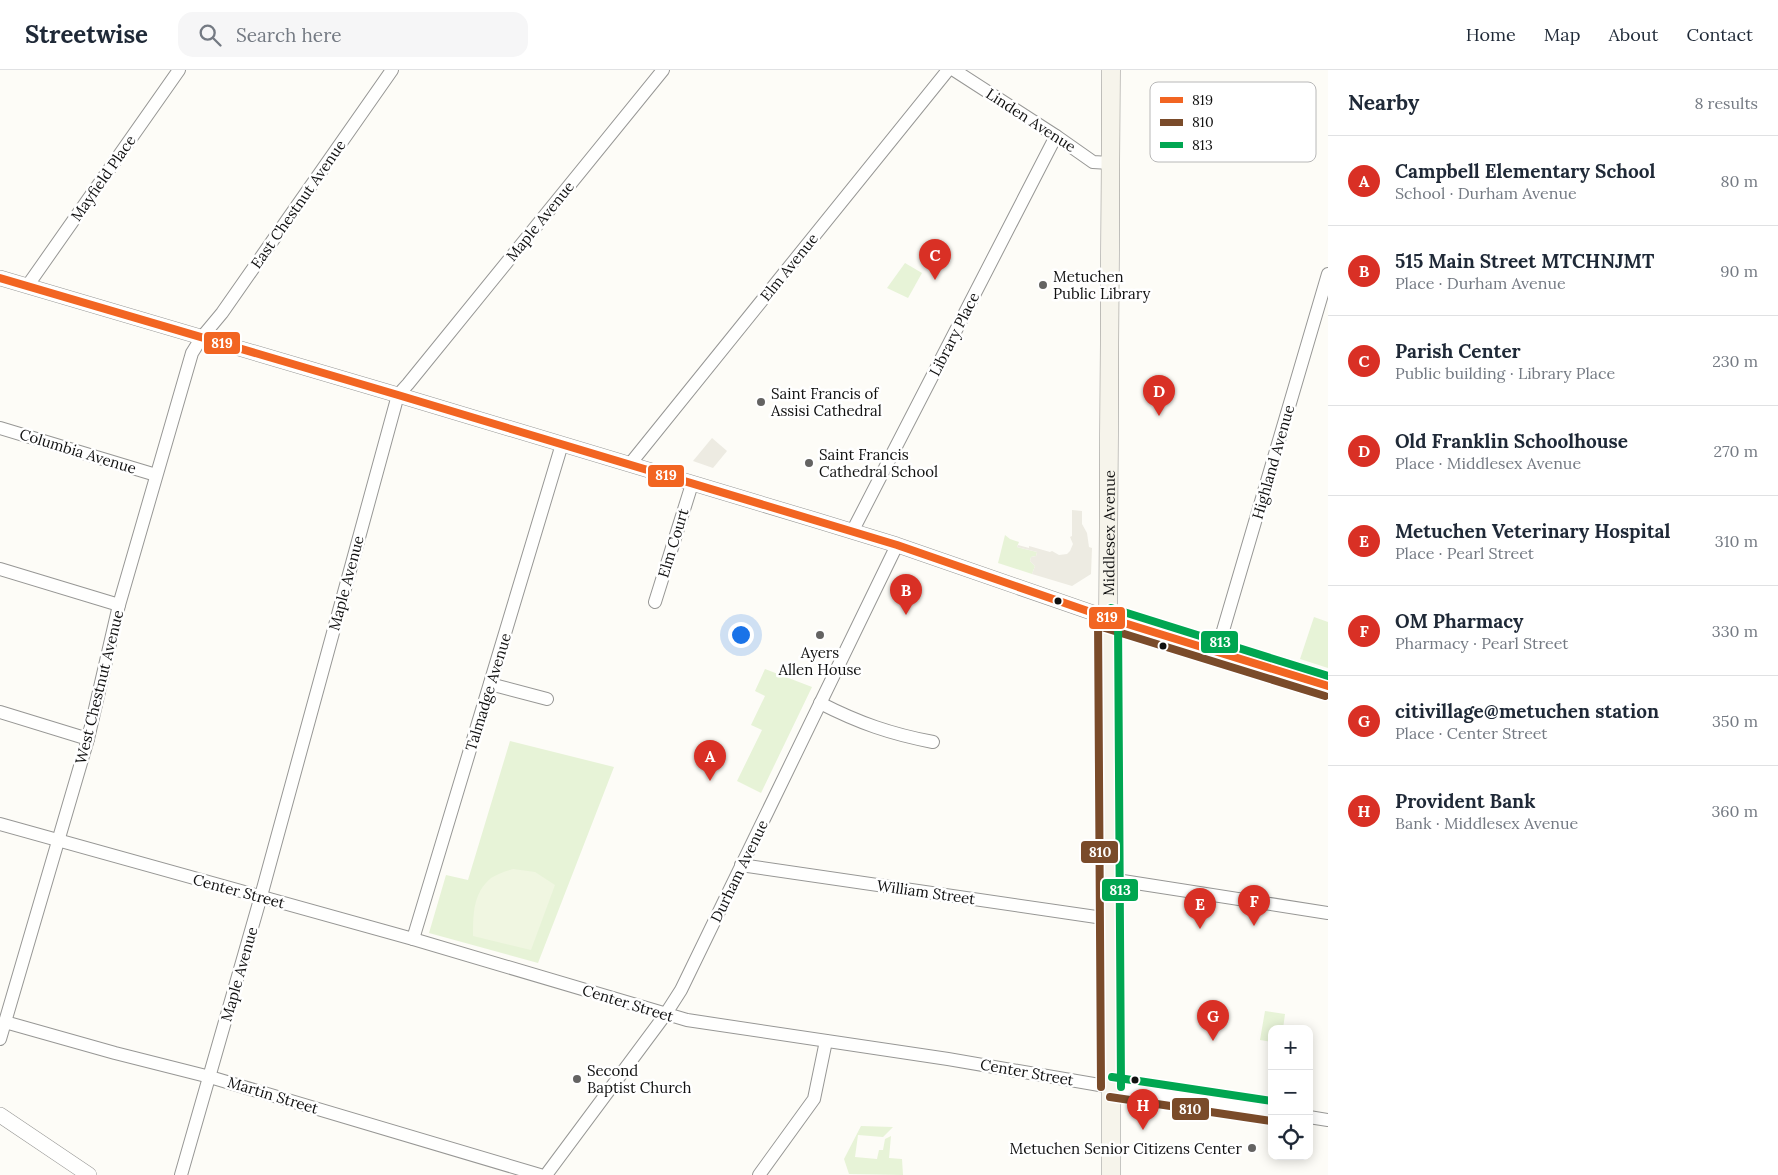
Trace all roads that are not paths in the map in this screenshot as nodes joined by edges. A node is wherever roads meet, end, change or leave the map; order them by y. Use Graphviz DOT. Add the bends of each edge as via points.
graph roads {
  1 [pos="179,70"];
  2 [pos="392,70"];
  3 [pos="663,70"];
  4 [pos="948,70"];
  5 [pos="954,70"];
  6 [pos="1111,70"];
  7 [pos="1056,136"];
  8 [pos="1110,162"];
  9 [pos="1328,274"];
  10 [pos="0,278"];
  11 [pos="28,285"];
  12 [pos="1316,315"];
  13 [pos="1328,320"];
  14 [pos="202,336"];
  15 [pos="398,394"];
  16 [pos="0,428"];
  17 [pos="562,444"];
  18 [pos="630,464"];
  19 [pos="156,475"];
  20 [pos="692,484"];
  21 [pos="852,532"];
  22 [pos="897,546"];
  23 [pos="0,569"];
  24 [pos="655,602"];
  25 [pos="119,605"];
  26 [pos="1108,618"];
  27 [pos="1217,651"];
  28 [pos="490,684"];
  29 [pos="1328,686"];
  30 [pos="547,700"];
  31 [pos="820,703"];
  32 [pos="0,712"];
  33 [pos="88,739"];
  34 [pos="933,742"];
  35 [pos="0,824"];
  36 [pos="58,841"];
  37 [pos="741,865"];
  38 [pos="1110,879"];
  39 [pos="261,896"];
  40 [pos="1328,913"];
  41 [pos="1110,919"];
  42 [pos="413,939"];
  43 [pos="666,1015"];
  44 [pos="5,1022"];
  45 [pos="0,1039"];
  46 [pos="826,1041"];
  47 [pos="210,1077"];
  48 [pos="1111,1087"];
  49 [pos="1268,1109"];
  50 [pos="0,1115"];
  51 [pos="1313,1118"];
  52 [pos="1328,1120"];
  53 [pos="89,1175"];
  54 [pos="181,1175"];
  55 [pos="540,1175"];
  56 [pos="546,1175"];
  57 [pos="759,1175"];
  58 [pos="1111,1175"];
  1 -- 11 [label="street, Mayfield Place"];
  2 -- 14 [label="street, East Chestnut Avenue" via="222,313"];
  3 -- 15 [label="street, Maple Avenue"];
  4 -- 18 [label="street, Elm Avenue"];
  5 -- 7 [label="street, Linden Avenue"];
  6 -- 8 [label="main road, Middlesex Avenue"];
  7 -- 8 [label="street, Linden Avenue" via="1093,162"];
  7 -- 21 [label="street, Library Place"];
  8 -- 26 [label="main road, Middlesex Avenue"];
  9 -- 12 [label="street, Highland Avenue"];
  10 -- 11 [label="street"];
  11 -- 14 [label="street"];
  12 -- 13 [label="street"];
  12 -- 27 [label="street, Highland Avenue"];
  14 -- 15 [label="street"];
  14 -- 19 [label="street, West Chestnut Avenue" via="192,353"];
  15 -- 17 [label="street"];
  15 -- 39 [label="street, Maple Avenue"];
  16 -- 19 [label="street, Columbia Avenue"];
  17 -- 18 [label="street"];
  17 -- 28 [label="street, Talmadge Avenue"];
  18 -- 20 [label="street"];
  19 -- 25 [label="street, West Chestnut Avenue"];
  20 -- 21 [label="street"];
  20 -- 24 [label="street, Elm Court"];
  21 -- 22 [label="street"];
  22 -- 26 [label="street"];
  22 -- 31 [label="street, Durham Avenue"];
  23 -- 25 [label="street"];
  25 -- 33 [label="street, West Chestnut Avenue"];
  26 -- 27 [label="main road"];
  26 -- 38 [label="main road, Middlesex Avenue"];
  27 -- 29 [label="main road"];
  28 -- 30 [label="street"];
  28 -- 42 [label="street, Talmadge Avenue"];
  31 -- 34 [label="street" via="900,736"];
  31 -- 37 [label="street, Durham Avenue"];
  32 -- 33 [label="street"];
  33 -- 36 [label="street, West Chestnut Avenue"];
  35 -- 36 [label="street, Center Street"];
  36 -- 39 [label="street, Center Street"];
  36 -- 44 [label="street, West Chestnut Avenue"];
  37 -- 41 [label="street, William Street"];
  37 -- 43 [label="street, Durham Avenue"];
  38 -- 40 [label="street"];
  38 -- 41 [label="main road, Middlesex Avenue"];
  39 -- 42 [label="street, Center Street"];
  39 -- 47 [label="street, Maple Avenue"];
  41 -- 48 [label="main road, Middlesex Avenue"];
  42 -- 43 [label="street, Center Street"];
  43 -- 46 [label="street, Center Street"];
  43 -- 56 [label="street, Durham Avenue"];
  44 -- 45 [label="street, West Chestnut Avenue"];
  44 -- 47 [label="street, Martin Street"];
  46 -- 48 [label="street, Center Street"];
  46 -- 57 [label="street" via="814,1099"];
  47 -- 54 [label="street, Maple Avenue"];
  47 -- 55 [label="street, Martin Street"];
  48 -- 49 [label="street, Center Street"];
  48 -- 58 [label="main road, Middlesex Avenue"];
  50 -- 53 [label="street"];
  51 -- 52 [label="street"];
}
